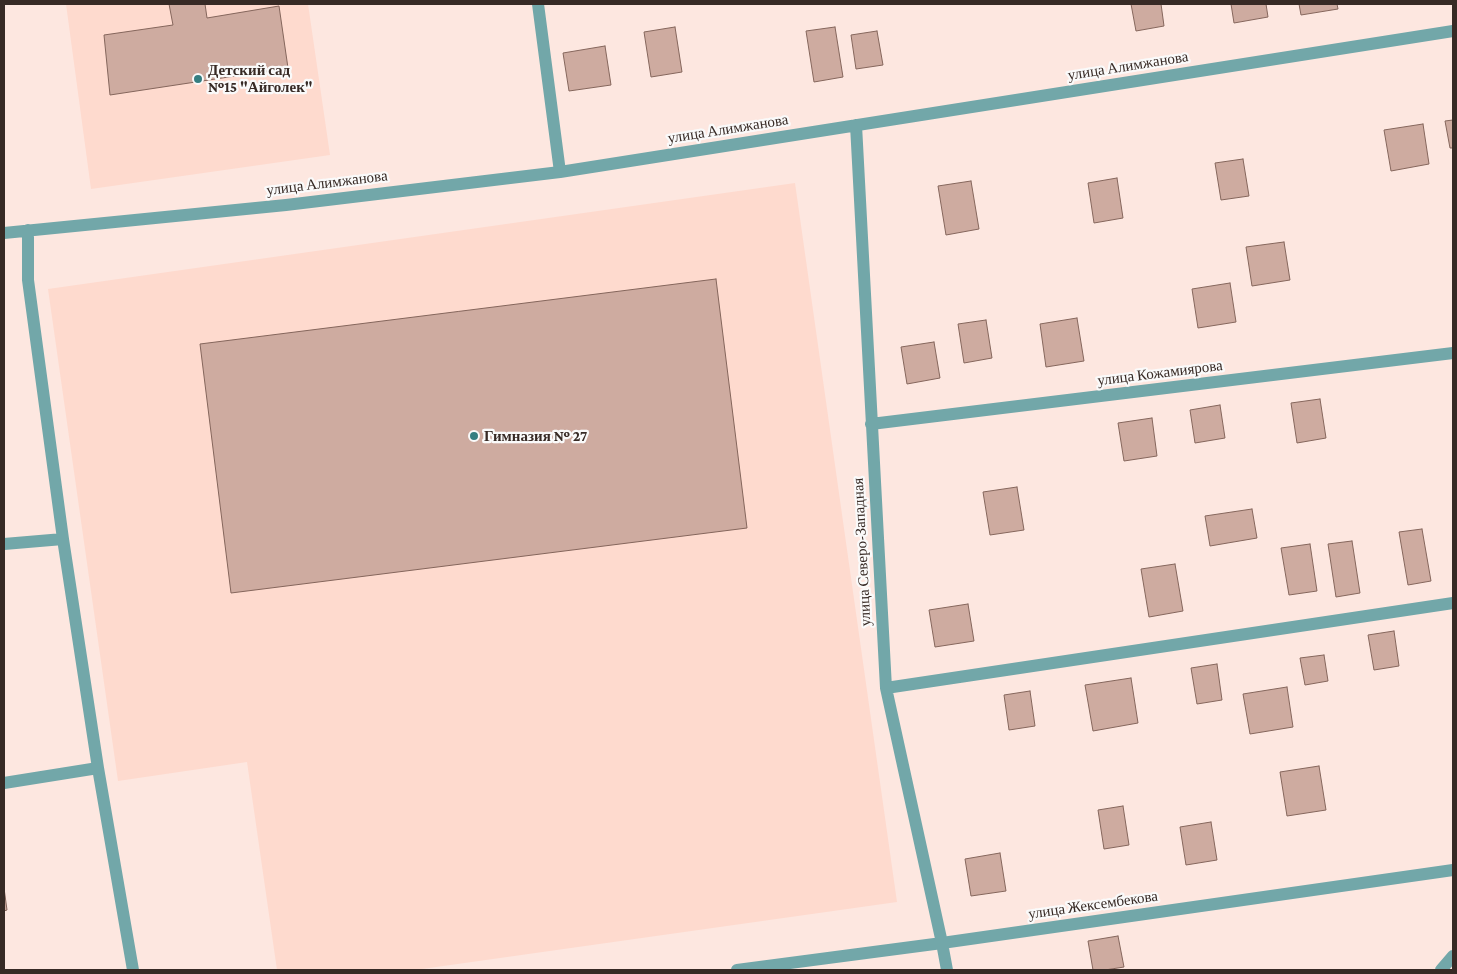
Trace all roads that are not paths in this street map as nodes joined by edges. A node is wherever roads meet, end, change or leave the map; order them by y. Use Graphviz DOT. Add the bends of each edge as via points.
graph roads {
  1 [pos="538,4"];
  2 [pos="1453,31"];
  3 [pos="856,125"];
  4 [pos="560,172"];
  5 [pos="28,230"];
  6 [pos="4,233"];
  7 [pos="1453,353"];
  8 [pos="871,424"];
  9 [pos="63,540"];
  10 [pos="4,544"];
  11 [pos="1453,603"];
  12 [pos="886,688"];
  13 [pos="98,768"];
  14 [pos="4,783"];
  15 [pos="1453,870"];
  16 [pos="942,943"];
  17 [pos="1453,956"];
  18 [pos="133,970"];
  19 [pos="737,970"];
  20 [pos="946,970"];
  21 [pos="1442,970"];
  1 -- 4 [label="street"];
  2 -- 3 [label="street, улица Алимжанова"];
  3 -- 4 [label="street, улица Алимжанова"];
  3 -- 8 [label="street, улица Северо-Западная"];
  4 -- 5 [label="street, улица Алимжанова" via="286,205"];
  5 -- 6 [label="street, улица Алимжанова"];
  5 -- 9 [label="street" via="28,280"];
  7 -- 8 [label="street, улица Кожамиярова"];
  8 -- 12 [label="street, улица Северо-Западная"];
  9 -- 10 [label="street"];
  9 -- 13 [label="street"];
  11 -- 12 [label="street"];
  12 -- 16 [label="street, улица Северо-Западная"];
  13 -- 14 [label="street"];
  13 -- 18 [label="street"];
  15 -- 16 [label="street, улица Жексембекова"];
  16 -- 19 [label="street, улица Жексембекова"];
  16 -- 20 [label="street, улица Северо-Западная"];
  17 -- 21 [label="street"];
}
